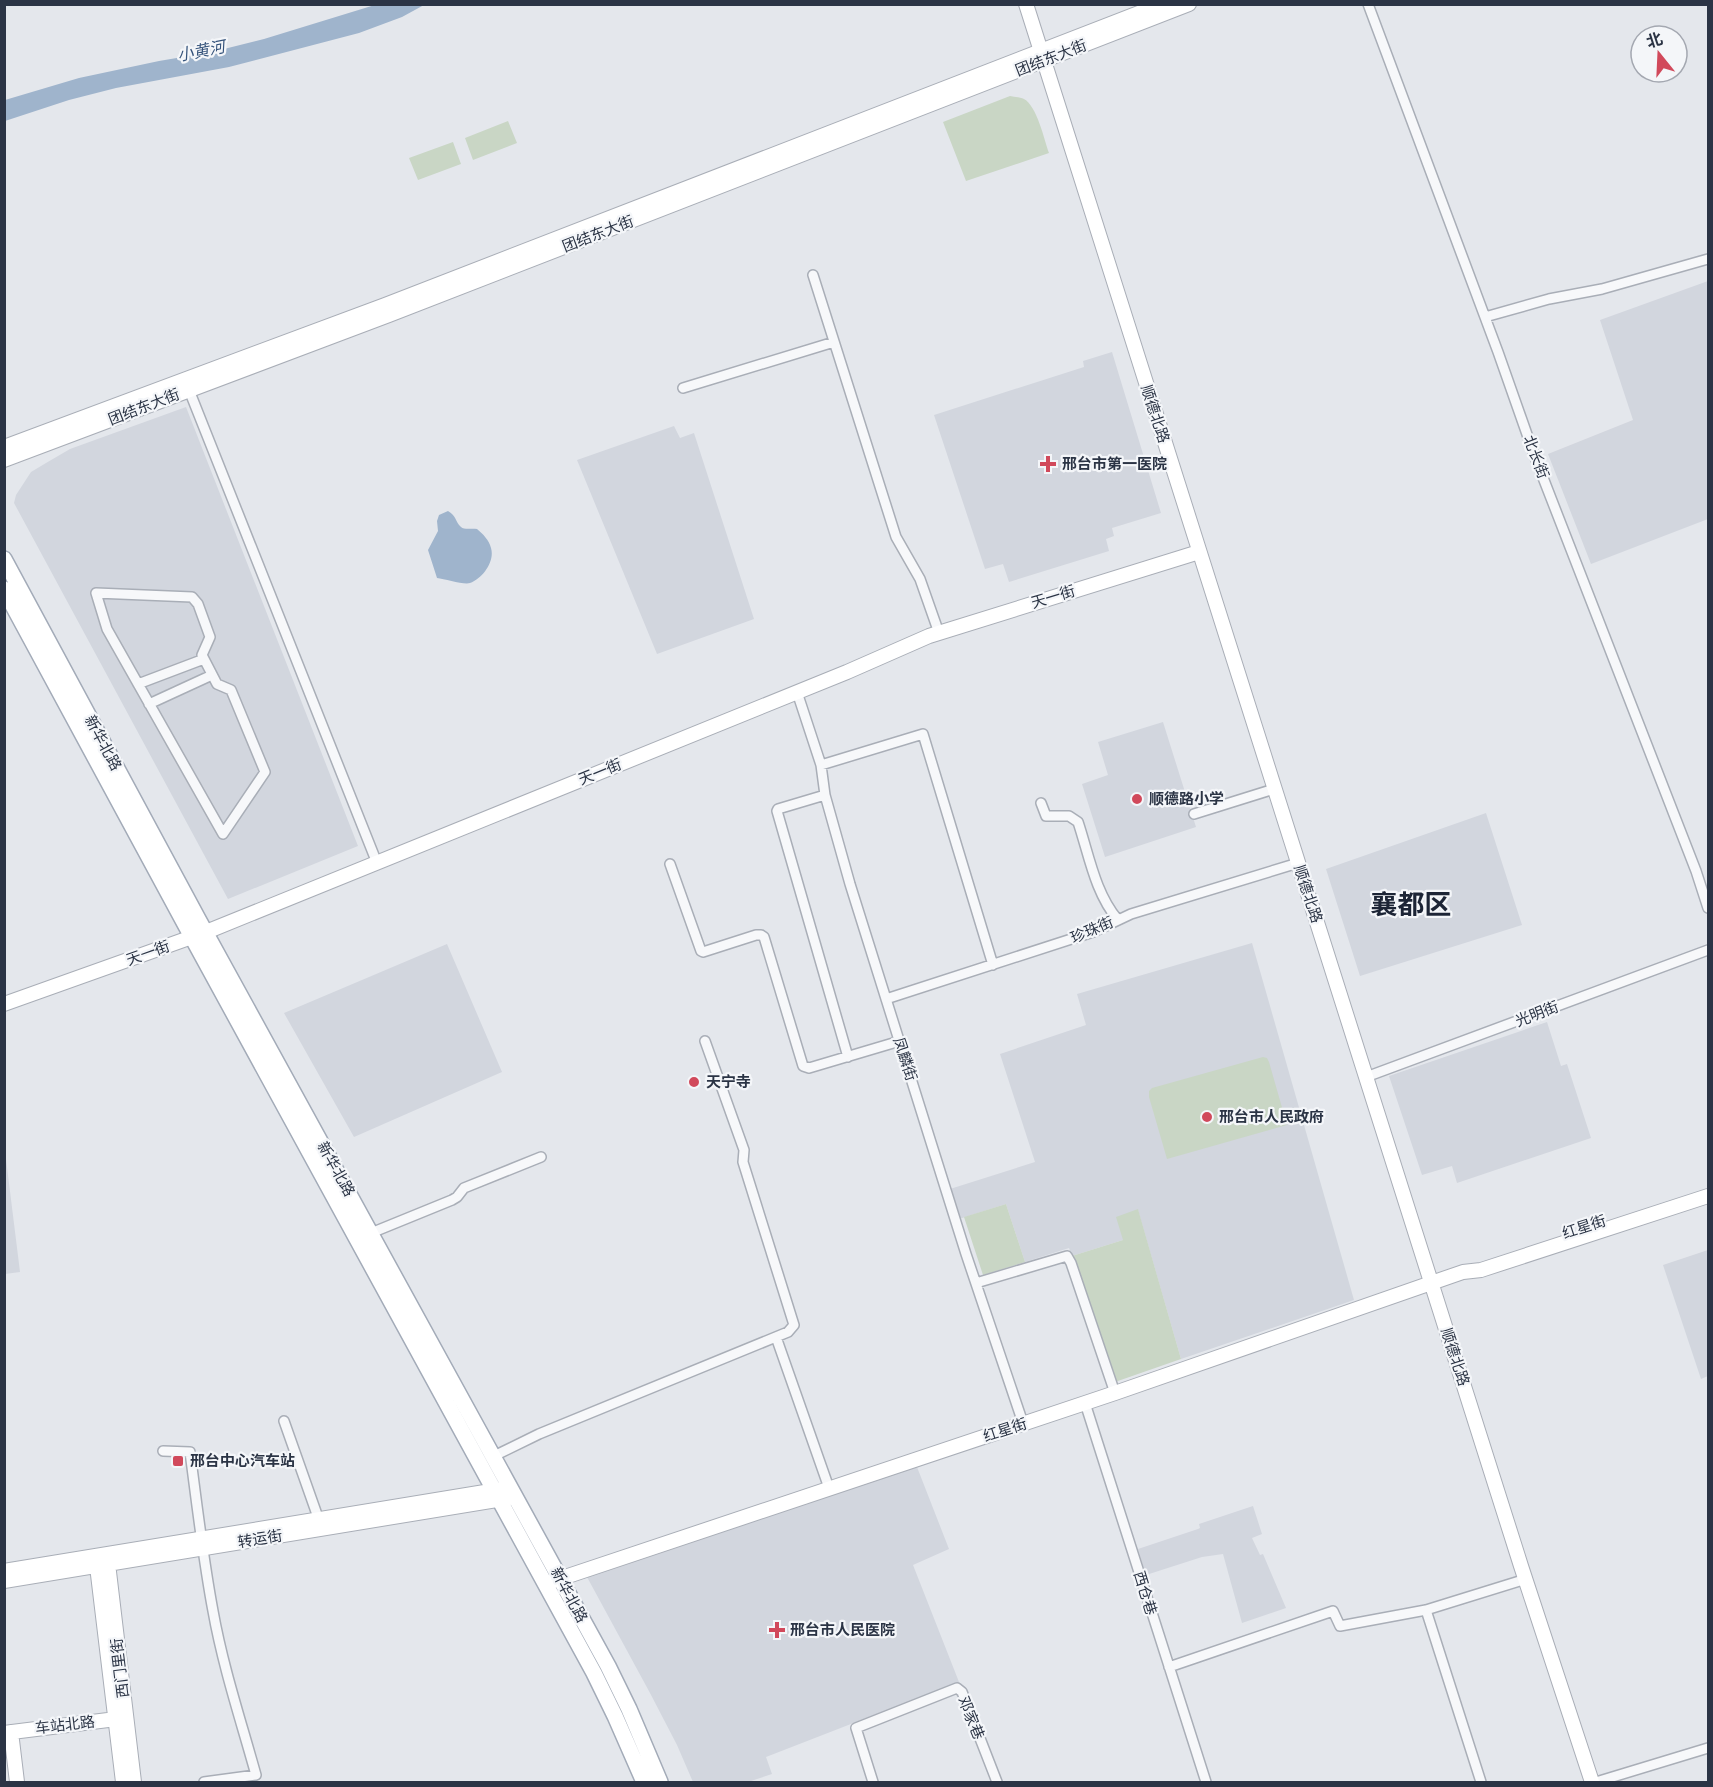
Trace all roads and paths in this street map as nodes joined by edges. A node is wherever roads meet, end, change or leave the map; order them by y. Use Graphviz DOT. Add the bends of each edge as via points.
graph roads {
  1 [pos="1026,4"];
  2 [pos="1162,4"];
  3 [pos="1190,4"];
  4 [pos="1368,4"];
  5 [pos="1042,56"];
  6 [pos="1708,259"];
  7 [pos="813,275"];
  8 [pos="1485,317"];
  9 [pos="834,342"];
  10 [pos="683,388"];
  11 [pos="189,390"];
  12 [pos="4,447"];
  13 [pos="4,460"];
  14 [pos="1199,552"];
  15 [pos="4,559"];
  16 [pos="4,589"];
  17 [pos="939,633"];
  18 [pos="204,659"];
  19 [pos="212,675"];
  20 [pos="138,684"];
  21 [pos="797,692"];
  22 [pos="149,704"];
  23 [pos="821,765"];
  24 [pos="1274,789"];
  25 [pos="825,795"];
  26 [pos="1041,803"];
  27 [pos="1194,814"];
  28 [pos="377,862"];
  29 [pos="1298,863"];
  30 [pos="670,864"];
  31 [pos="1708,908"];
  32 [pos="1118,920"];
  33 [pos="199,935"];
  34 [pos="1708,950"];
  35 [pos="993,965"];
  36 [pos="886,999"];
  37 [pos="4,1004"];
  38 [pos="705,1041"];
  39 [pos="900,1041"];
  40 [pos="848,1057"];
  41 [pos="1366,1077"];
  42 [pos="541,1157"];
  43 [pos="1708,1186"];
  44 [pos="1708,1196"];
  45 [pos="371,1233"];
  46 [pos="1463,1272"];
  47 [pos="976,1282"];
  48 [pos="1432,1283"];
  49 [pos="776,1337"];
  50 [pos="1115,1393"];
  51 [pos="1085,1403"];
  52 [pos="284,1420"];
  53 [pos="1023,1423"];
  54 [pos="163,1451"];
  55 [pos="494,1456"];
  56 [pos="829,1488"];
  57 [pos="513,1492"];
  58 [pos="497,1495"];
  59 [pos="320,1524"];
  60 [pos="201,1543"];
  61 [pos="102,1560"];
  62 [pos="4,1571"];
  63 [pos="1526,1579"];
  64 [pos="4,1581"];
  65 [pos="553,1581"];
  66 [pos="1426,1610"];
  67 [pos="1169,1667"];
  68 [pos="120,1718"];
  69 [pos="8,1732"];
  70 [pos="1708,1748"];
  71 [pos="17,1782"];
  72 [pos="123,1782"];
  73 [pos="134,1782"];
  74 [pos="204,1782"];
  75 [pos="644,1782"];
  76 [pos="660,1782"];
  77 [pos="873,1782"];
  78 [pos="997,1782"];
  79 [pos="1206,1782"];
  80 [pos="1481,1782"];
  81 [pos="1592,1782"];
  82 [pos="1596,1782"];
  1 -- 5 [label="street, 顺德北路"];
  2 -- 5 [label="street, 团结东大街"];
  3 -- 5 [label="street, 团结东大街"];
  4 -- 8 [label="street, 北长街"];
  5 -- 11 [label="street, 团结东大街"];
  5 -- 12 [label="street, 团结东大街"];
  5 -- 14 [label="street, 顺德北路"];
  6 -- 8 [label="street"];
  7 -- 9 [label="street"];
  8 -- 31 [label="street, 北长街"];
  9 -- 10 [label="street"];
  9 -- 17 [label="street" via="896,537 920,579"];
  11 -- 13 [label="street, 团结东大街"];
  11 -- 28 [label="street"];
  14 -- 17 [label="street, 天一街"];
  14 -- 24 [label="street, 顺德北路"];
  15 -- 33 [label="main road, 新华北路"];
  16 -- 33 [label="main road, 新华北路"];
  17 -- 21 [label="street, 天一街"];
  18 -- 19 [label="street"];
  18 -- 20 [label="street"];
  18 -- 20 [label="street" via="210,636 192,597 96,593 107,629"];
  19 -- 22 [label="street"];
  19 -- 22 [label="street" via="217,684 231,690 265,772 223,834"];
  20 -- 22 [label="street"];
  21 -- 23 [label="street, 凤麟街"];
  21 -- 28 [label="street, 天一街"];
  23 -- 25 [label="street, 凤麟街"];
  23 -- 35 [label="street" via="922,734"];
  24 -- 27 [label="street"];
  24 -- 29 [label="street, 顺德北路"];
  25 -- 36 [label="street, 凤麟街"];
  25 -- 40 [label="street" via="777,811"];
  26 -- 32 [label="street" via="1046,816 1069,816 1078,822 1101,896"];
  28 -- 33 [label="street, 天一街"];
  29 -- 32 [label="street, 珍珠街"];
  29 -- 41 [label="street, 顺德北路"];
  30 -- 40 [label="street" via="701,951 756,935 764,937 803,1066 809,1068"];
  32 -- 35 [label="street, 珍珠街"];
  33 -- 37 [label="street, 天一街"];
  33 -- 45 [label="main road, 新华北路"];
  33 -- 58 [label="main road, 新华北路"];
  34 -- 41 [label="street, 光明街"];
  35 -- 36 [label="street, 珍珠街"];
  36 -- 39 [label="street, 凤麟街"];
  38 -- 49 [label="street" via="744,1150 743,1162 795,1323 792,1329"];
  39 -- 40 [label="street"];
  39 -- 47 [label="street, 凤麟街"];
  41 -- 48 [label="street, 顺德北路"];
  42 -- 45 [label="street" via="464,1188 452,1200"];
  43 -- 46 [label="street, 红星街" via="1478,1261"];
  44 -- 46 [label="street, 红星街" via="1481,1270"];
  45 -- 55 [label="main road, 新华北路"];
  46 -- 48 [label="street, 红星街"];
  47 -- 50 [label="street" via="1066,1256"];
  47 -- 53 [label="street, 凤麟街"];
  48 -- 50 [label="street, 红星街"];
  48 -- 63 [label="street, 顺德北路"];
  49 -- 55 [label="street"];
  49 -- 56 [label="street"];
  50 -- 51 [label="street, 红星街"];
  51 -- 53 [label="street, 红星街"];
  51 -- 67 [label="street, 西仓巷"];
  52 -- 59 [label="street"];
  53 -- 56 [label="street, 红星街"];
  54 -- 60 [label="street" via="190,1452"];
  55 -- 57 [label="main road, 新华北路"];
  56 -- 65 [label="street, 红星街"];
  57 -- 58 [label="street, 转运街"];
  57 -- 65 [label="main road, 新华北路"];
  58 -- 59 [label="street, 转运街"];
  58 -- 65 [label="main road, 新华北路"];
  59 -- 60 [label="street, 转运街"];
  60 -- 61 [label="street, 转运街"];
  60 -- 74 [label="street" via="219,1640 256,1775"];
  61 -- 62 [label="street, 转运街"];
  61 -- 64 [label="street, 转运街"];
  61 -- 68 [label="street"];
  63 -- 66 [label="street"];
  63 -- 81 [label="street, 顺德北路"];
  65 -- 75 [label="main road, 新华北路"];
  65 -- 76 [label="main road, 新华北路" via="620,1691"];
  66 -- 67 [label="street" via="1340,1626 1334,1611"];
  66 -- 80 [label="street"];
  67 -- 79 [label="street, 西仓巷"];
  68 -- 69 [label="street, 车站北路"];
  68 -- 72 [label="street"];
  68 -- 73 [label="street, 西门里街"];
  69 -- 71 [label="street"];
  70 -- 82 [label="street"];
  77 -- 78 [label="street, 邓家巷" via="856,1728 952,1689 962,1692"];
}
